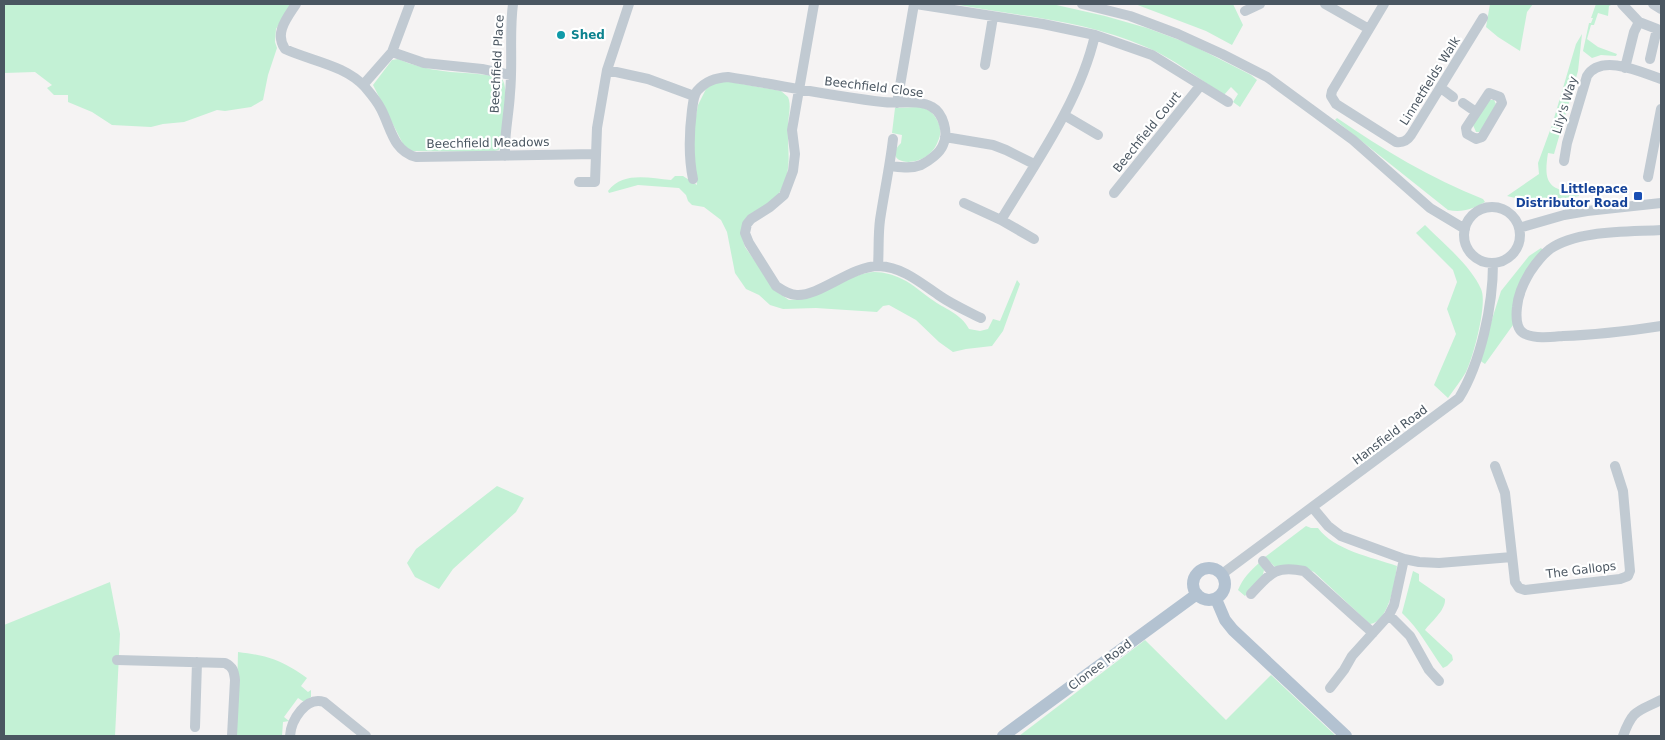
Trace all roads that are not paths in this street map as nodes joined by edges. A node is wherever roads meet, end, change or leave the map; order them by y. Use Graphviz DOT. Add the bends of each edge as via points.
graph roads {
  1 [pos="296,4"];
  2 [pos="410,4"];
  3 [pos="514,4"];
  4 [pos="629,4"];
  5 [pos="814,4"];
  6 [pos="915,4"];
  7 [pos="1082,4"];
  8 [pos="1260,4"];
  9 [pos="1384,4"];
  10 [pos="1622,4"];
  11 [pos="1653,4"];
  12 [pos="1329,5"];
  13 [pos="1661,9"];
  14 [pos="1244,11"];
  15 [pos="993,17"];
  16 [pos="1483,18"];
  17 [pos="1639,22"];
  18 [pos="1369,29"];
  19 [pos="1095,35"];
  20 [pos="392,52"];
  21 [pos="1650,58"];
  22 [pos="985,65"];
  23 [pos="1625,68"];
  24 [pos="608,70"];
  25 [pos="510,75"];
  26 [pos="1661,78"];
  27 [pos="363,85"];
  28 [pos="1200,86"];
  29 [pos="1441,88"];
  30 [pos="800,90"];
  31 [pos="694,96"];
  32 [pos="1453,96"];
  33 [pos="1228,102"];
  34 [pos="897,103"];
  35 [pos="1463,103"];
  36 [pos="1661,109"];
  37 [pos="1476,112"];
  38 [pos="1064,115"];
  39 [pos="1098,135"];
  40 [pos="945,137"];
  41 [pos="893,139"];
  42 [pos="596,154"];
  43 [pos="505,156"];
  44 [pos="1564,162"];
  45 [pos="1034,164"];
  46 [pos="890,166"];
  47 [pos="1648,177"];
  48 [pos="693,179"];
  49 [pos="578,182"];
  50 [pos="1114,193"];
  51 [pos="964,202"];
  52 [pos="1661,203"];
  53 [pos="1001,220"];
  54 [pos="1519,228"];
  55 [pos="1465,229"];
  56 [pos="1661,230"];
  57 [pos="1034,239"];
  58 [pos="1493,263"];
  59 [pos="878,266"];
  60 [pos="980,318"];
  61 [pos="1661,326"];
  62 [pos="1495,466"];
  63 [pos="1615,466"];
  64 [pos="1313,508"];
  65 [pos="1512,557"];
  66 [pos="1404,559"];
  67 [pos="1264,561"];
  68 [pos="1272,572"];
  69 [pos="1222,574"];
  70 [pos="1197,594"];
  71 [pos="1251,594"];
  72 [pos="1216,598"];
  73 [pos="1389,615"];
  74 [pos="1372,633"];
  75 [pos="117,660"];
  76 [pos="197,662"];
  77 [pos="1439,681"];
  78 [pos="1330,688"];
  79 [pos="1661,700"];
  80 [pos="195,727"];
  81 [pos="232,736"];
  82 [pos="290,736"];
  83 [pos="366,736"];
  84 [pos="1003,736"];
  85 [pos="1346,736"];
  86 [pos="1623,736"];
  1 -- 27 [label="street, Beechfield Meadows" via="281,31 285,49 338,68"];
  2 -- 20 [label="street"];
  3 -- 25 [label="street, Beechfield Place"];
  4 -- 24 [label="street"];
  5 -- 30 [label="street"];
  6 -- 15 [label="street"];
  6 -- 34 [label="street"];
  7 -- 55 [label="street" via="1130,16 1178,34 1266,77 1353,140 1430,208"];
  8 -- 14 [label="street"];
  9 -- 18 [label="street, Linnetfields Walk"];
  10 -- 17 [label="street"];
  11 -- 13 [label="street"];
  12 -- 18 [label="street"];
  15 -- 19 [label="street"];
  15 -- 22 [label="street"];
  16 -- 29 [label="street, Linnetfields Walk"];
  17 -- 21 [label="street" via="1657,29"];
  17 -- 23 [label="street"];
  18 -- 29 [label="street, Linnetfields Walk" via="1332,91 1336,104 1396,142 1403,142 1411,135"];
  19 -- 28 [label="street" via="1152,55"];
  19 -- 38 [label="street" via="1088,61"];
  20 -- 25 [label="street" via="424,62"];
  20 -- 27 [label="street"];
  23 -- 26 [label="street, Lily's Way"];
  23 -- 44 [label="street, Lily's Way" via="1611,64 1590,70"];
  24 -- 31 [label="street" via="648,79"];
  24 -- 42 [label="street"];
  25 -- 43 [label="street, Beechfield Place"];
  27 -- 43 [label="street, Beechfield Meadows" via="382,110 398,147 407,155"];
  28 -- 33 [label="street"];
  28 -- 50 [label="street, Beechfield Court"];
  29 -- 32 [label="street"];
  30 -- 31 [label="street, Beechfield Close" via="728,77 707,82"];
  30 -- 34 [label="street, Beechfield Close"];
  30 -- 59 [label="street" via="792,130 795,154 788,187 777,202 747,224 745,233 749,243 776,286 798,296"];
  31 -- 48 [label="street" via="686,169"];
  34 -- 40 [label="street, Beechfield Close" via="932,107 943,121"];
  35 -- 37 [label="street"];
  36 -- 47 [label="street"];
  38 -- 39 [label="street"];
  38 -- 45 [label="street"];
  40 -- 45 [label="street" via="993,145"];
  40 -- 46 [label="street" via="938,153 920,165"];
  41 -- 46 [label="street"];
  42 -- 43 [label="street, Beechfield Meadows"];
  42 -- 49 [label="street" via="595,182"];
  45 -- 53 [label="street"];
  46 -- 59 [label="street" via="880,221"];
  51 -- 53 [label="street"];
  52 -- 54 [label="street" via="1564,215"];
  53 -- 57 [label="street"];
  54 -- 55 [label="street" via="1512,215 1491,207 1474,214"];
  54 -- 58 [label="street" via="1514,252 1509,258"];
  55 -- 58 [label="street" via="1464,237 1471,253"];
  56 -- 61 [label="street" via="1569,239 1550,249 1526,279 1517,305 1517,321 1524,334 1540,337 1601,335"];
  58 -- 64 [label="street, Hansfield Road" via="1493,280 1478,354 1459,398"];
  59 -- 60 [label="street" via="907,274"];
  62 -- 65 [label="street, The Gallops" via="1505,493"];
  63 -- 65 [label="street, The Gallops" via="1623,491 1628,576 1525,590 1515,582"];
  64 -- 66 [label="street" via="1341,536"];
  64 -- 69 [label="street, Hansfield Road"];
  65 -- 66 [label="street" via="1440,563"];
  66 -- 73 [label="street"];
  67 -- 68 [label="street"];
  68 -- 71 [label="street"];
  68 -- 74 [label="street" via="1304,571"];
  69 -- 70 [label="main road" via="1210,568 1198,573 1193,585"];
  69 -- 72 [label="main road" via="1225,587"];
  70 -- 72 [label="main road" via="1204,599"];
  70 -- 84 [label="main road, Clonee Road"];
  72 -- 85 [label="main road" via="1233,630"];
  73 -- 74 [label="street"];
  73 -- 77 [label="street" via="1410,636"];
  74 -- 78 [label="street"];
  75 -- 76 [label="street"];
  76 -- 80 [label="street"];
  76 -- 81 [label="street" via="226,663 234,672"];
  79 -- 86 [label="street" via="1633,714"];
  82 -- 83 [label="street" via="293,723 307,704 319,700"];
}
